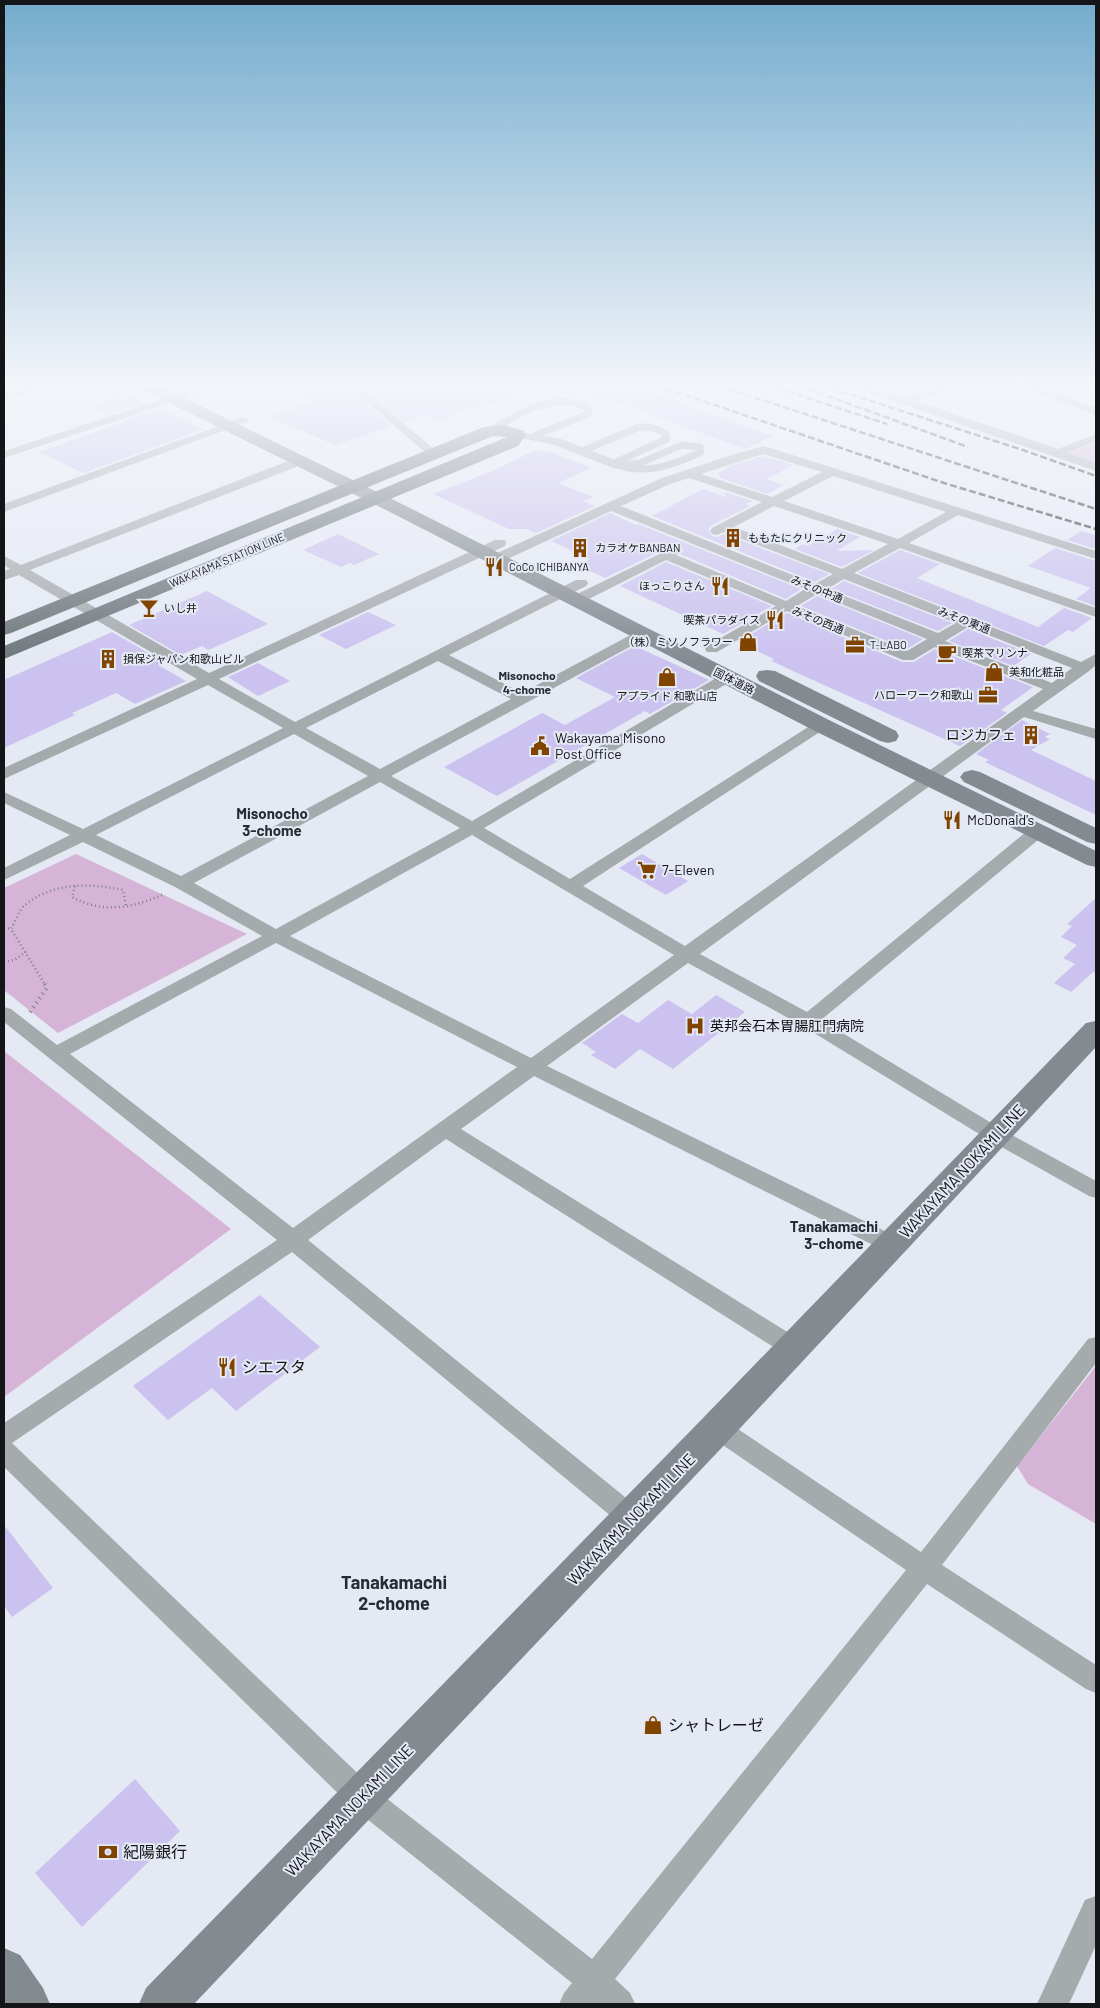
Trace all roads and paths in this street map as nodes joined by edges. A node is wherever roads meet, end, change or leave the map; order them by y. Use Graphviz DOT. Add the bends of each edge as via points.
graph roads {
  1 [pos="91,476"];
  2 [pos="260,476"];
  3 [pos="331,476"];
  4 [pos="350,476"];
  5 [pos="398,476"];
  6 [pos="416,476"];
  7 [pos="688,476"];
  8 [pos="693,476"];
  9 [pos="824,476"];
  10 [pos="843,476"];
  11 [pos="351,486"];
  12 [pos="378,489"];
  13 [pos="773,502"];
  14 [pos="612,507"];
  15 [pos="4,508"];
  16 [pos="957,511"];
  17 [pos="724,527"];
  18 [pos="695,541"];
  19 [pos="898,543"];
  20 [pos="498,551"];
  21 [pos="1096,555"];
  22 [pos="665,556"];
  23 [pos="4,560"];
  24 [pos="20,570"];
  25 [pos="843,574"];
  26 [pos="4,576"];
  27 [pos="816,589"];
  28 [pos="579,592"];
  29 [pos="70,601"];
  30 [pos="785,607"];
  31 [pos="1096,613"];
  32 [pos="95,615"];
  33 [pos="967,622"];
  34 [pos="4,629"];
  35 [pos="643,634"];
  36 [pos="936,640"];
  37 [pos="712,649"];
  38 [pos="4,653"];
  39 [pos="438,655"];
  40 [pos="1090,663"];
  41 [pos="728,677"];
  42 [pos="207,679"];
  43 [pos="1053,688"];
  44 [pos="521,700"];
  45 [pos="1022,712"];
  46 [pos="821,725"];
  47 [pos="293,728"];
  48 [pos="1096,734"];
  49 [pos="939,771"];
  50 [pos="4,774"];
  51 [pos="379,776"];
  52 [pos="4,797"];
  53 [pos="472,828"];
  54 [pos="1038,831"];
  55 [pos="82,836"];
  56 [pos="1096,837"];
  57 [pos="1096,860"];
  58 [pos="4,875"];
  59 [pos="76,885"];
  60 [pos="571,886"];
  61 [pos="174,888"];
  62 [pos="126,906"];
  63 [pos="4,928"];
  64 [pos="11,929"];
  65 [pos="276,936"];
  66 [pos="26,952"];
  67 [pos="685,954"];
  68 [pos="4,962"];
  69 [pos="4,1013"];
  70 [pos="28,1015"];
  71 [pos="808,1021"];
  72 [pos="1096,1030"];
  73 [pos="55,1054"];
  74 [pos="530,1066"];
  75 [pos="445,1129"];
  76 [pos="996,1135"];
  77 [pos="1096,1190"];
  78 [pos="293,1240"];
  79 [pos="892,1245"];
  80 [pos="1096,1346"];
  81 [pos="794,1348"];
  82 [pos="718,1428"];
  83 [pos="4,1436"];
  84 [pos="4,1451"];
  85 [pos="632,1518"];
  86 [pos="924,1568"];
  87 [pos="1096,1680"];
  88 [pos="362,1797"];
  89 [pos="1096,1911"];
  90 [pos="4,1971"];
  91 [pos="594,1980"];
  92 [pos="27,2004"];
  93 [pos="162,2004"];
  94 [pos="575,2004"];
  95 [pos="620,2004"];
  96 [pos="1053,2004"];
  1 -- 15 [label="street"];
  2 -- 24 [label="street"];
  3 -- 11 [label="street"];
  4 -- 12 [label="street, 国体道路"];
  5 -- 12 [label="main road, WAKAYAMA STATION LINE"];
  6 -- 12 [label="main road, WAKAYAMA STATION LINE"];
  7 -- 14 [label="street" via="666,481"];
  8 -- 13 [label="street"];
  9 -- 13 [label="street"];
  10 -- 16 [label="street"];
  11 -- 12 [label="main road, WAKAYAMA STATION LINE"];
  11 -- 29 [label="main road, WAKAYAMA STATION LINE"];
  12 -- 20 [label="street, 国体道路"];
  12 -- 32 [label="main road, WAKAYAMA STATION LINE"];
  13 -- 17 [label="street"];
  13 -- 19 [label="street"];
  14 -- 18 [label="street"];
  14 -- 20 [label="street"];
  16 -- 19 [label="street"];
  16 -- 21 [label="street"];
  17 -- 18 [label="street"];
  17 -- 25 [label="street, みその東通"];
  18 -- 22 [label="street"];
  18 -- 27 [label="street, みその中通"];
  19 -- 25 [label="street"];
  19 -- 31 [label="street"];
  20 -- 28 [label="street, 国体道路"];
  20 -- 42 [label="street"];
  22 -- 28 [label="street"];
  22 -- 30 [label="street, みその西通"];
  23 -- 24 [label="street"];
  24 -- 26 [label="street"];
  24 -- 29 [label="street"];
  25 -- 27 [label="street"];
  25 -- 33 [label="street, みその東通"];
  27 -- 30 [label="street"];
  27 -- 36 [label="street, みその中通"];
  28 -- 35 [label="street, 国体道路"];
  28 -- 37 [label="street, 国体道路"];
  28 -- 39 [label="street"];
  29 -- 32 [label="street"];
  29 -- 34 [label="main road, WAKAYAMA STATION LINE"];
  30 -- 36 [label="street, みその西通" via="908,657"];
  30 -- 37 [label="street"];
  32 -- 38 [label="main road, WAKAYAMA STATION LINE"];
  32 -- 42 [label="street"];
  33 -- 36 [label="street, みその西通"];
  33 -- 40 [label="street, みその東通"];
  35 -- 41 [label="street, 国体道路"];
  35 -- 44 [label="street"];
  36 -- 43 [label="street, みその中通"];
  37 -- 49 [label="street, 国体道路"];
  39 -- 44 [label="street"];
  39 -- 47 [label="street"];
  40 -- 43 [label="street"];
  41 -- 46 [label="street, 国体道路"];
  41 -- 53 [label="street"];
  42 -- 47 [label="street"];
  42 -- 50 [label="street"];
  43 -- 45 [label="street"];
  44 -- 51 [label="street"];
  45 -- 48 [label="street"];
  45 -- 49 [label="street"];
  46 -- 49 [label="street, 国体道路"];
  46 -- 60 [label="street"];
  47 -- 51 [label="street"];
  47 -- 55 [label="street"];
  49 -- 54 [label="street, 国体道路"];
  49 -- 56 [label="street, 国体道路"];
  49 -- 67 [label="street"];
  51 -- 53 [label="street"];
  51 -- 61 [label="street"];
  52 -- 55 [label="street"];
  53 -- 60 [label="street"];
  53 -- 65 [label="street"];
  54 -- 57 [label="street, 国体道路"];
  54 -- 71 [label="street"];
  55 -- 58 [label="street"];
  55 -- 61 [label="street"];
  59 -- 62 [label="path" via="123,890"];
  59 -- 62 [label="path" via="72,897 84,904 100,909"];
  59 -- 64 [label="path" via="51,891 24,906"];
  60 -- 67 [label="street"];
  61 -- 62 [label="path" via="148,901"];
  61 -- 65 [label="street"];
  63 -- 64 [label="path"];
  64 -- 66 [label="path"];
  65 -- 73 [label="street"];
  65 -- 74 [label="street"];
  66 -- 68 [label="path"];
  66 -- 70 [label="path" via="47,988"];
  67 -- 71 [label="street"];
  67 -- 74 [label="street"];
  69 -- 73 [label="street"];
  71 -- 76 [label="street"];
  72 -- 76 [label="street, WAKAYAMA NOKAMI LINE"];
  73 -- 78 [label="street"];
  74 -- 75 [label="street"];
  74 -- 79 [label="street"];
  75 -- 78 [label="street"];
  75 -- 81 [label="street"];
  76 -- 77 [label="street"];
  76 -- 79 [label="street, WAKAYAMA NOKAMI LINE"];
  78 -- 83 [label="street"];
  78 -- 85 [label="street"];
  79 -- 81 [label="street, WAKAYAMA NOKAMI LINE"];
  80 -- 86 [label="street"];
  81 -- 82 [label="street, WAKAYAMA NOKAMI LINE"];
  82 -- 85 [label="street, WAKAYAMA NOKAMI LINE"];
  82 -- 86 [label="street"];
  84 -- 88 [label="street"];
  85 -- 88 [label="street, WAKAYAMA NOKAMI LINE"];
  86 -- 87 [label="street"];
  86 -- 91 [label="street"];
  88 -- 91 [label="street"];
  88 -- 93 [label="street, WAKAYAMA NOKAMI LINE"];
  89 -- 96 [label="street"];
  90 -- 92 [label="street"];
  91 -- 94 [label="street"];
  91 -- 95 [label="street"];
}
